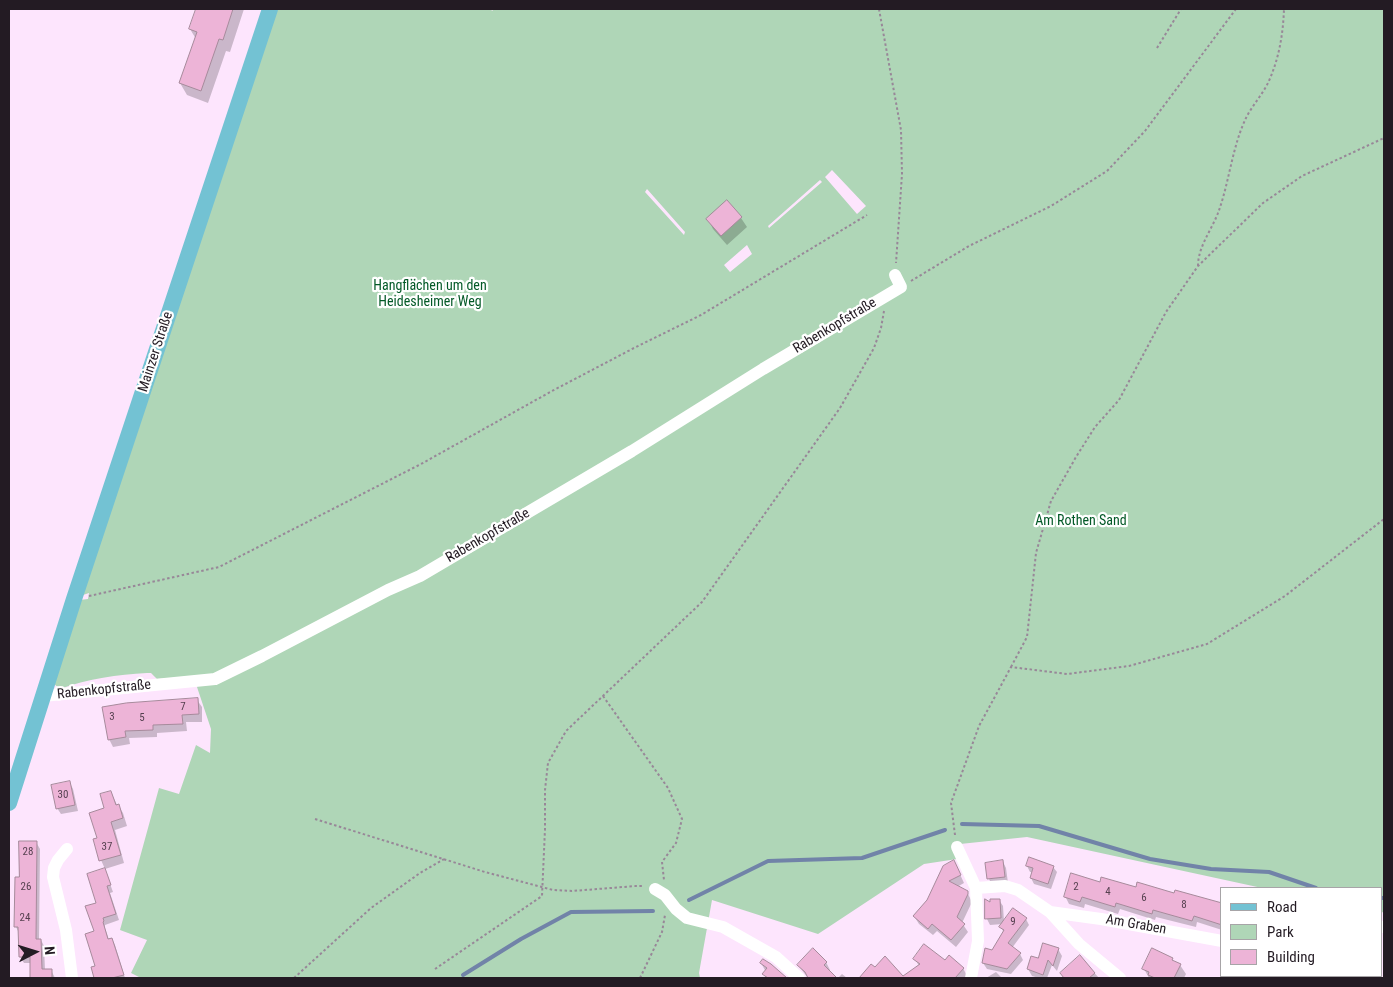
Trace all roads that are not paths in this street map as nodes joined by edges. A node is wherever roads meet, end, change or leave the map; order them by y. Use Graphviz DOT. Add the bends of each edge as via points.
graph roads {
  1 [pos="270,9"];
  2 [pos="895,275"];
  3 [pos="43,696"];
  4 [pos="9,802"];
  5 [pos="956,847"];
  6 [pos="67,849"];
  7 [pos="976,888"];
  8 [pos="663,895"];
  9 [pos="1050,912"];
  10 [pos="1220,941"];
  11 [pos="72,978"];
  12 [pos="799,978"];
  13 [pos="971,978"];
  14 [pos="1120,978"];
  1 -- 3 [label="main road, Mainzer Straße"];
  2 -- 3 [label="street, Rabenkopfstraße" via="901,287 632,451 420,576 262,656 215,679"];
  3 -- 4 [label="main road, Mainzer Straße"];
  5 -- 7 [label="street"];
  6 -- 11 [label="street" via="54,868 54,877 66,930"];
  7 -- 9 [label="street" via="1012,888"];
  7 -- 13 [label="street" via="978,941"];
  8 -- 12 [label="street" via="687,918 723,927 776,957"];
  9 -- 10 [label="street, Am Graben" via="1101,918"];
  9 -- 14 [label="street" via="1079,944"];
}
